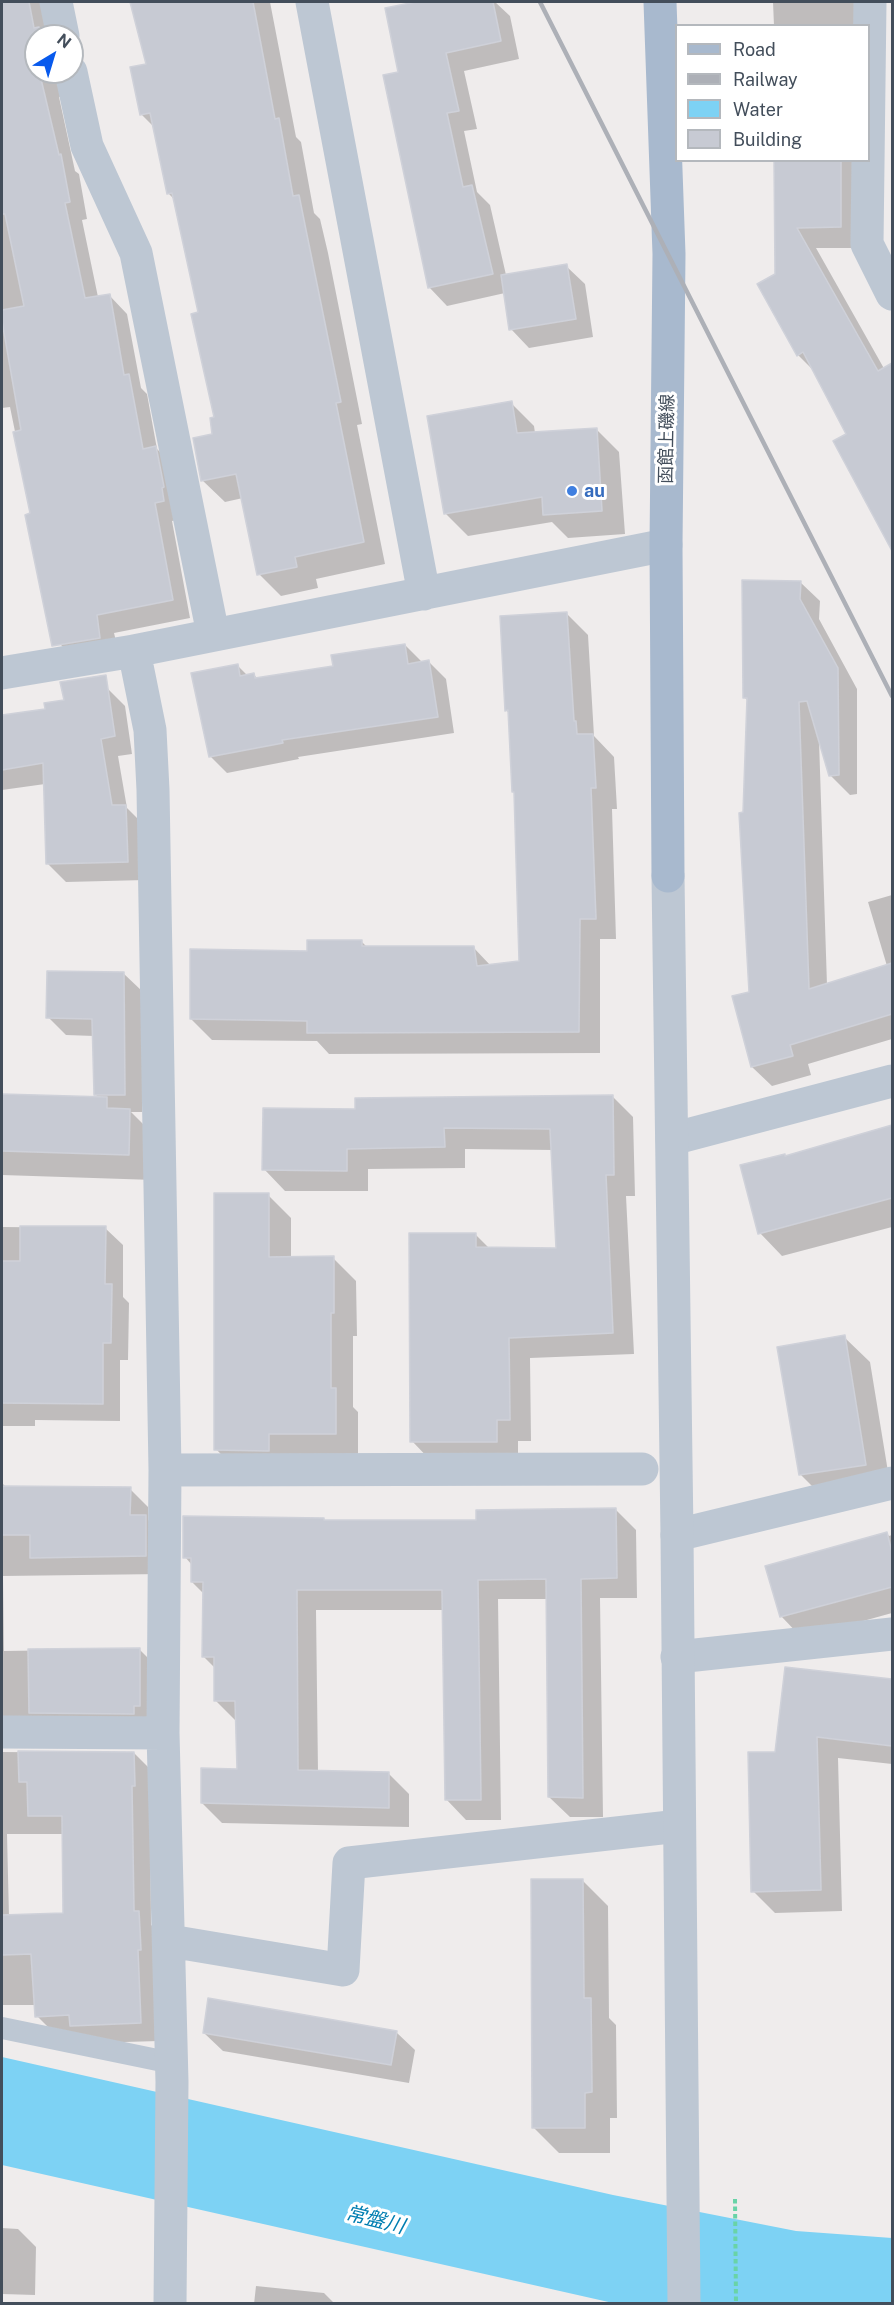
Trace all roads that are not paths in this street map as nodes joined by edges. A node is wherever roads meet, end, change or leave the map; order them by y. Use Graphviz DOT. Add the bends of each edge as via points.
graph roads {
  1 [pos="56,2"];
  2 [pos="312,2"];
  3 [pos="660,2"];
  4 [pos="870,2"];
  5 [pos="61,24"];
  6 [pos="74,84"];
  7 [pos="881,127"];
  8 [pos="892,294"];
  9 [pos="666,545"];
  10 [pos="424,594"];
  11 [pos="213,634"];
  12 [pos="134,651"];
  13 [pos="2,674"];
  14 [pos="668,876"];
  15 [pos="892,1081"];
  16 [pos="672,1139"];
  17 [pos="642,1469"];
  18 [pos="165,1470"];
  19 [pos="892,1483"];
  20 [pos="677,1535"];
  21 [pos="892,1634"];
  22 [pos="677,1657"];
  23 [pos="2,1732"];
  24 [pos="163,1733"];
  25 [pos="679,1826"];
  26 [pos="170,1941"];
  27 [pos="2,2028"];
  28 [pos="172,2073"];
  29 [pos="170,2304"];
  30 [pos="684,2304"];
  1 -- 5 [label="street"];
  2 -- 10 [label="street"];
  3 -- 9 [label="main road, 函館上磯線" via="669,254"];
  4 -- 7 [label="street"];
  6 -- 11 [label="street" via="87,146 136,253"];
  7 -- 8 [label="street" via="867,244"];
  9 -- 10 [label="street"];
  9 -- 14 [label="main road, 函館上磯線"];
  10 -- 11 [label="street"];
  11 -- 12 [label="street"];
  12 -- 13 [label="street"];
  12 -- 18 [label="street" via="150,730 153,790"];
  14 -- 16 [label="street"];
  15 -- 16 [label="street"];
  16 -- 20 [label="street"];
  17 -- 18 [label="street"];
  18 -- 24 [label="street"];
  19 -- 20 [label="street"];
  20 -- 22 [label="street"];
  21 -- 22 [label="street"];
  22 -- 25 [label="street"];
  23 -- 24 [label="street"];
  24 -- 26 [label="street"];
  25 -- 26 [label="street" via="349,1863 343,1970"];
  25 -- 30 [label="street"];
  26 -- 28 [label="street"];
  27 -- 28 [label="lane"];
  28 -- 29 [label="street"];
}
